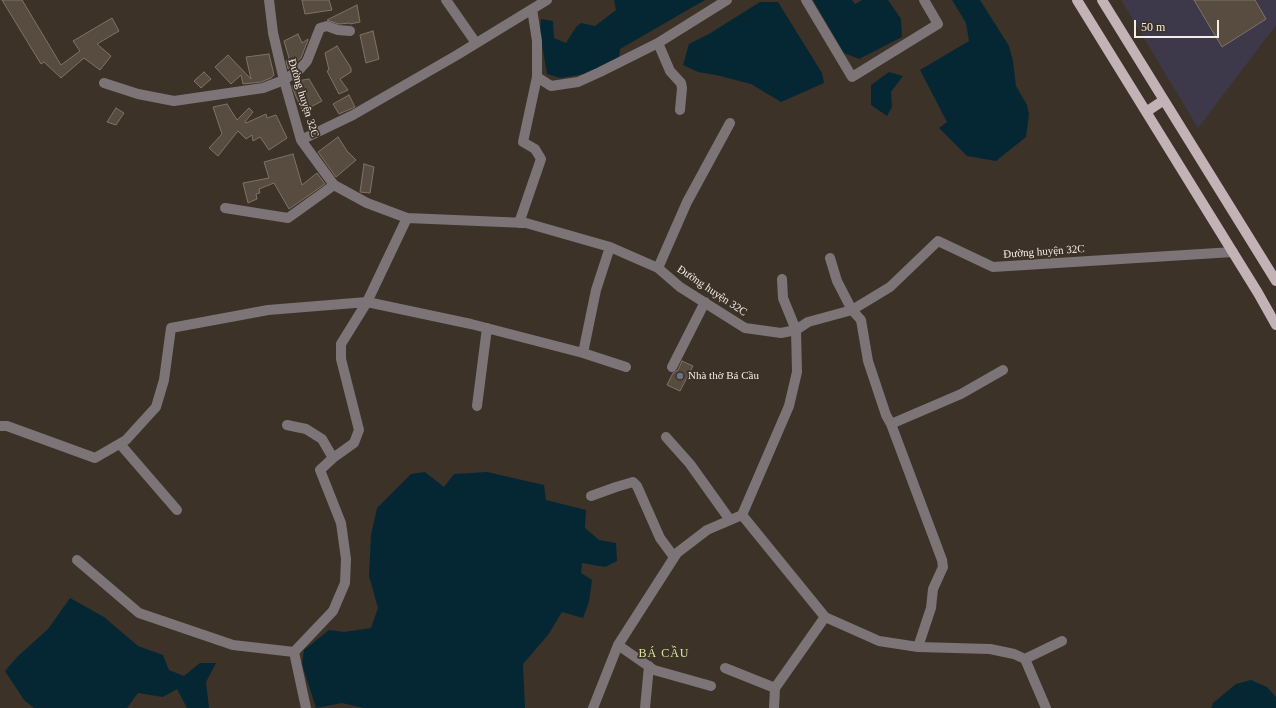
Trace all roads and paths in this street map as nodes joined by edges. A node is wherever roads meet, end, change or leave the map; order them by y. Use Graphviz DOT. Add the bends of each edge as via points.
graph roads {
  1 [pos="268,0"];
  2 [pos="446,0"];
  3 [pos="546,0"];
  4 [pos="727,0"];
  5 [pos="806,0"];
  6 [pos="924,0"];
  7 [pos="1077,0"];
  8 [pos="1102,0"];
  9 [pos="532,9"];
  10 [pos="350,31"];
  11 [pos="476,43"];
  12 [pos="658,43"];
  13 [pos="538,77"];
  14 [pos="284,80"];
  15 [pos="104,83"];
  16 [pos="1164,100"];
  17 [pos="680,110"];
  18 [pos="1146,112"];
  19 [pos="730,123"];
  20 [pos="301,140"];
  21 [pos="334,185"];
  22 [pos="225,208"];
  23 [pos="407,218"];
  24 [pos="519,223"];
  25 [pos="610,247"];
  26 [pos="1233,252"];
  27 [pos="830,258"];
  28 [pos="658,268"];
  29 [pos="782,279"];
  30 [pos="1276,281"];
  31 [pos="367,302"];
  32 [pos="705,302"];
  33 [pos="852,310"];
  34 [pos="1276,325"];
  35 [pos="487,328"];
  36 [pos="796,330"];
  37 [pos="583,352"];
  38 [pos="626,366"];
  39 [pos="672,367"];
  40 [pos="1002,370"];
  41 [pos="477,406"];
  42 [pos="892,424"];
  43 [pos="287,425"];
  44 [pos="0,426"];
  45 [pos="666,437"];
  46 [pos="120,444"];
  47 [pos="333,458"];
  48 [pos="591,496"];
  49 [pos="177,510"];
  50 [pos="742,515"];
  51 [pos="730,520"];
  52 [pos="674,557"];
  53 [pos="77,560"];
  54 [pos="825,617"];
  55 [pos="1062,641"];
  56 [pos="618,645"];
  57 [pos="918,647"];
  58 [pos="294,652"];
  59 [pos="1025,659"];
  60 [pos="649,666"];
  61 [pos="725,668"];
  62 [pos="711,686"];
  63 [pos="775,688"];
  64 [pos="306,708"];
  65 [pos="593,708"];
  66 [pos="645,708"];
  67 [pos="774,708"];
  68 [pos="1046,708"];
  1 -- 14 [label="street, Đường huyện 32C"];
  2 -- 11 [label="street"];
  3 -- 9 [label="street"];
  4 -- 12 [label="street"];
  5 -- 6 [label="street" via="852,76 938,24"];
  7 -- 18 [label="main road"];
  8 -- 16 [label="main road"];
  9 -- 11 [label="street"];
  9 -- 13 [label="street" via="537,41"];
  10 -- 14 [label="street" via="327,26 320,28 307,61"];
  11 -- 20 [label="street" via="353,115"];
  12 -- 13 [label="street" via="578,82 551,86"];
  12 -- 17 [label="street" via="670,71 681,83"];
  13 -- 24 [label="street" via="523,142 536,149 541,158"];
  14 -- 15 [label="street" via="262,88 174,101 138,94"];
  14 -- 20 [label="street, Đường huyện 32C"];
  16 -- 18 [label="main road"];
  16 -- 30 [label="main road"];
  18 -- 26 [label="main road"];
  19 -- 28 [label="street" via="687,202"];
  20 -- 21 [label="street, Đường huyện 32C"];
  21 -- 22 [label="street" via="288,218"];
  21 -- 23 [label="street, Đường huyện 32C"];
  23 -- 24 [label="street, Đường huyện 32C"];
  23 -- 31 [label="street"];
  24 -- 25 [label="street, Đường huyện 32C"];
  25 -- 28 [label="street, Đường huyện 32C"];
  25 -- 37 [label="street" via="596,290"];
  26 -- 33 [label="street, Đường huyện 32C" via="993,267 938,241 890,287"];
  26 -- 34 [label="main road"];
  27 -- 33 [label="street" via="837,281"];
  28 -- 32 [label="street, Đường huyện 32C" via="680,287"];
  29 -- 36 [label="street" via="783,298"];
  31 -- 35 [label="street"];
  31 -- 46 [label="street" via="268,310 172,328 164,380 156,407"];
  31 -- 47 [label="street" via="341,344 341,359 359,430 354,442"];
  32 -- 36 [label="street, Đường huyện 32C" via="745,328 781,334"];
  32 -- 39 [label="street"];
  33 -- 36 [label="street, Đường huyện 32C" via="808,322"];
  33 -- 42 [label="street" via="861,320 868,361 886,415"];
  35 -- 37 [label="street"];
  35 -- 41 [label="street"];
  36 -- 50 [label="street" via="797,372 789,406"];
  37 -- 38 [label="street"];
  40 -- 42 [label="street" via="961,394"];
  42 -- 57 [label="street" via="943,567 933,589"];
  43 -- 47 [label="street" via="306,429 322,439"];
  44 -- 46 [label="street" via="7,426 95,458"];
  45 -- 51 [label="street" via="690,464"];
  46 -- 49 [label="street"];
  47 -- 58 [label="street" via="320,470 341,523 346,583 333,611"];
  48 -- 52 [label="street" via="633,482 660,538"];
  50 -- 51 [label="street"];
  50 -- 54 [label="street"];
  51 -- 52 [label="street" via="707,530"];
  52 -- 56 [label="street"];
  53 -- 58 [label="street" via="139,613 233,645"];
  54 -- 57 [label="street" via="879,641"];
  54 -- 63 [label="street"];
  55 -- 59 [label="street"];
  56 -- 60 [label="street"];
  56 -- 65 [label="street"];
  57 -- 59 [label="street" via="990,650 1014,654"];
  58 -- 64 [label="street"];
  59 -- 68 [label="street"];
  60 -- 62 [label="street" via="654,670"];
  60 -- 66 [label="street"];
  61 -- 63 [label="street"];
  63 -- 67 [label="street"];
}
